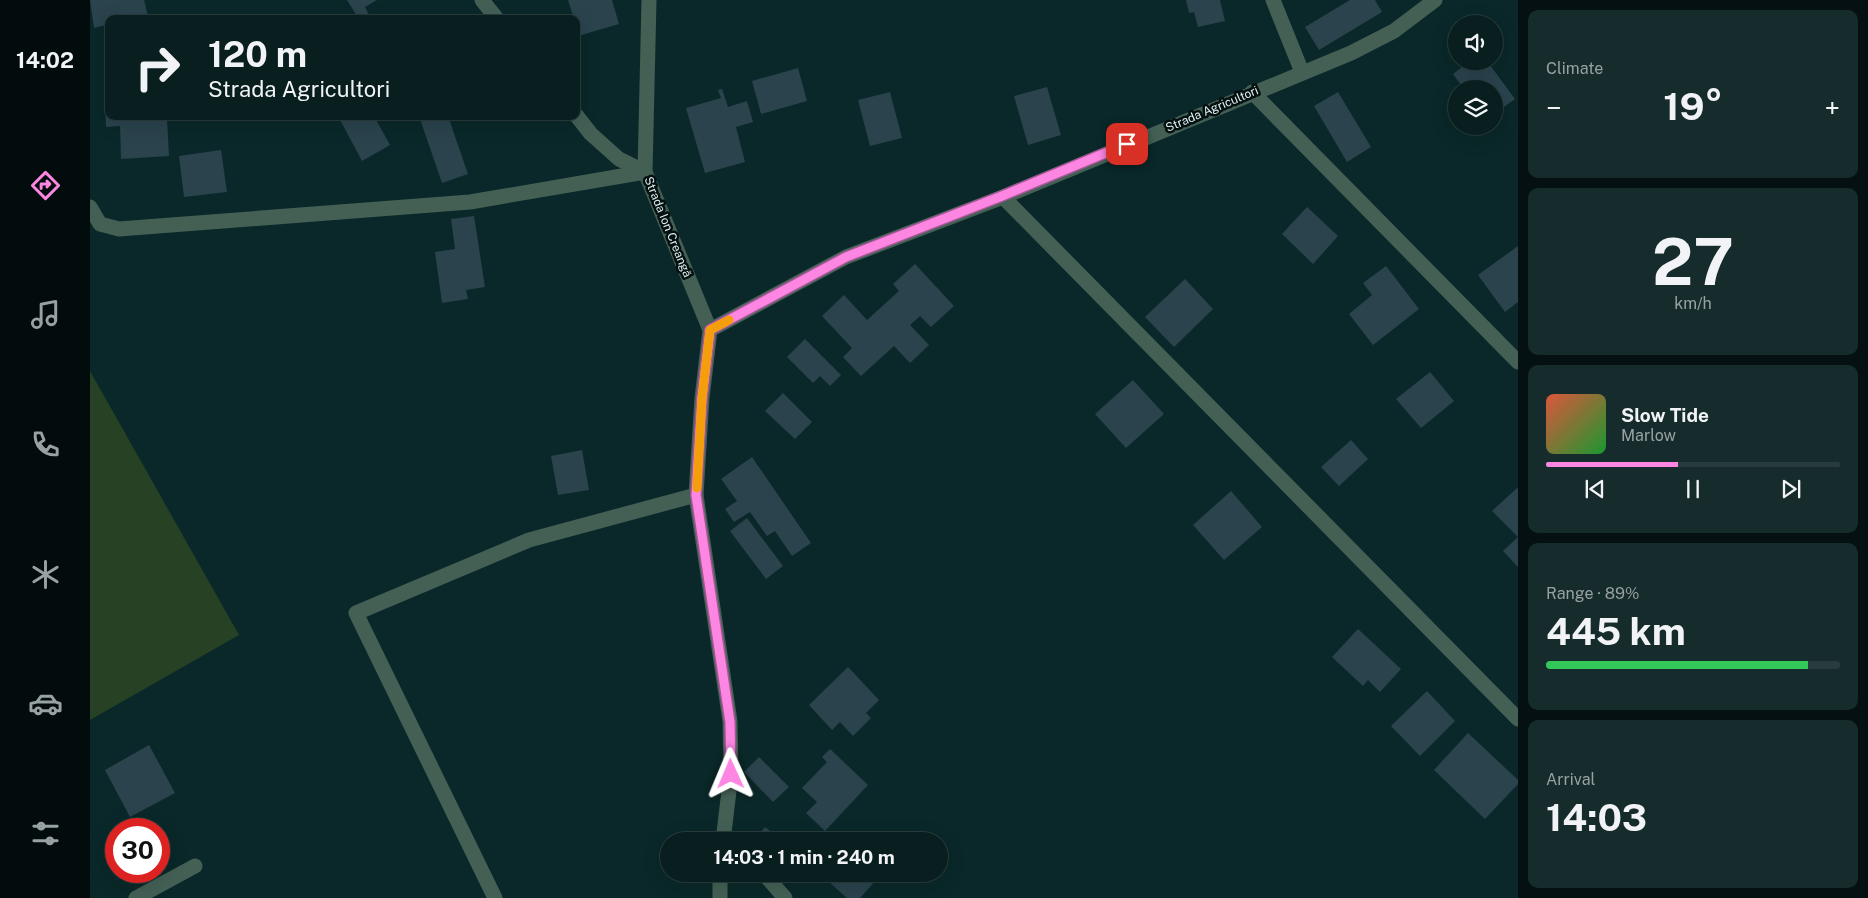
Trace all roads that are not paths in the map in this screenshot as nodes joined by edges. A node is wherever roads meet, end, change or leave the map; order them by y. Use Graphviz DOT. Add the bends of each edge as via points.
graph roads {
  1 [pos="482,0"];
  2 [pos="649,0"];
  3 [pos="1273,0"];
  4 [pos="1435,0"];
  5 [pos="494,15"];
  6 [pos="1302,72"];
  7 [pos="1252,92"];
  8 [pos="580,120"];
  9 [pos="646,172"];
  10 [pos="1002,196"];
  11 [pos="90,207"];
  12 [pos="710,330"];
  13 [pos="1518,362"];
  14 [pos="696,495"];
  15 [pos="1518,720"];
  16 [pos="727,832"];
  17 [pos="195,866"];
  18 [pos="720,882"];
  19 [pos="771,882"];
  20 [pos="136,898"];
  21 [pos="495,898"];
  22 [pos="720,898"];
  23 [pos="785,898"];
  1 -- 5 [label="street"];
  2 -- 9 [label="street, Strada Ion Creangă"];
  3 -- 6 [label="street"];
  4 -- 6 [label="street, Strada Agricultori" via="1394,31 1351,53"];
  6 -- 7 [label="street, Strada Agricultori"];
  7 -- 10 [label="street, Strada Agricultori"];
  7 -- 13 [label="street"];
  8 -- 9 [label="street" via="619,159"];
  9 -- 11 [label="street" via="470,202 119,228 100,224"];
  9 -- 12 [label="street, Strada Ion Creangă"];
  10 -- 12 [label="street, Strada Agricultori" via="846,257"];
  10 -- 15 [label="street"];
  12 -- 14 [label="street"];
  14 -- 16 [label="street" via="730,722 731,774"];
  14 -- 21 [label="street" via="529,540 356,613"];
  17 -- 20 [label="street"];
  18 -- 22 [label="street"];
  19 -- 23 [label="street"];
}
